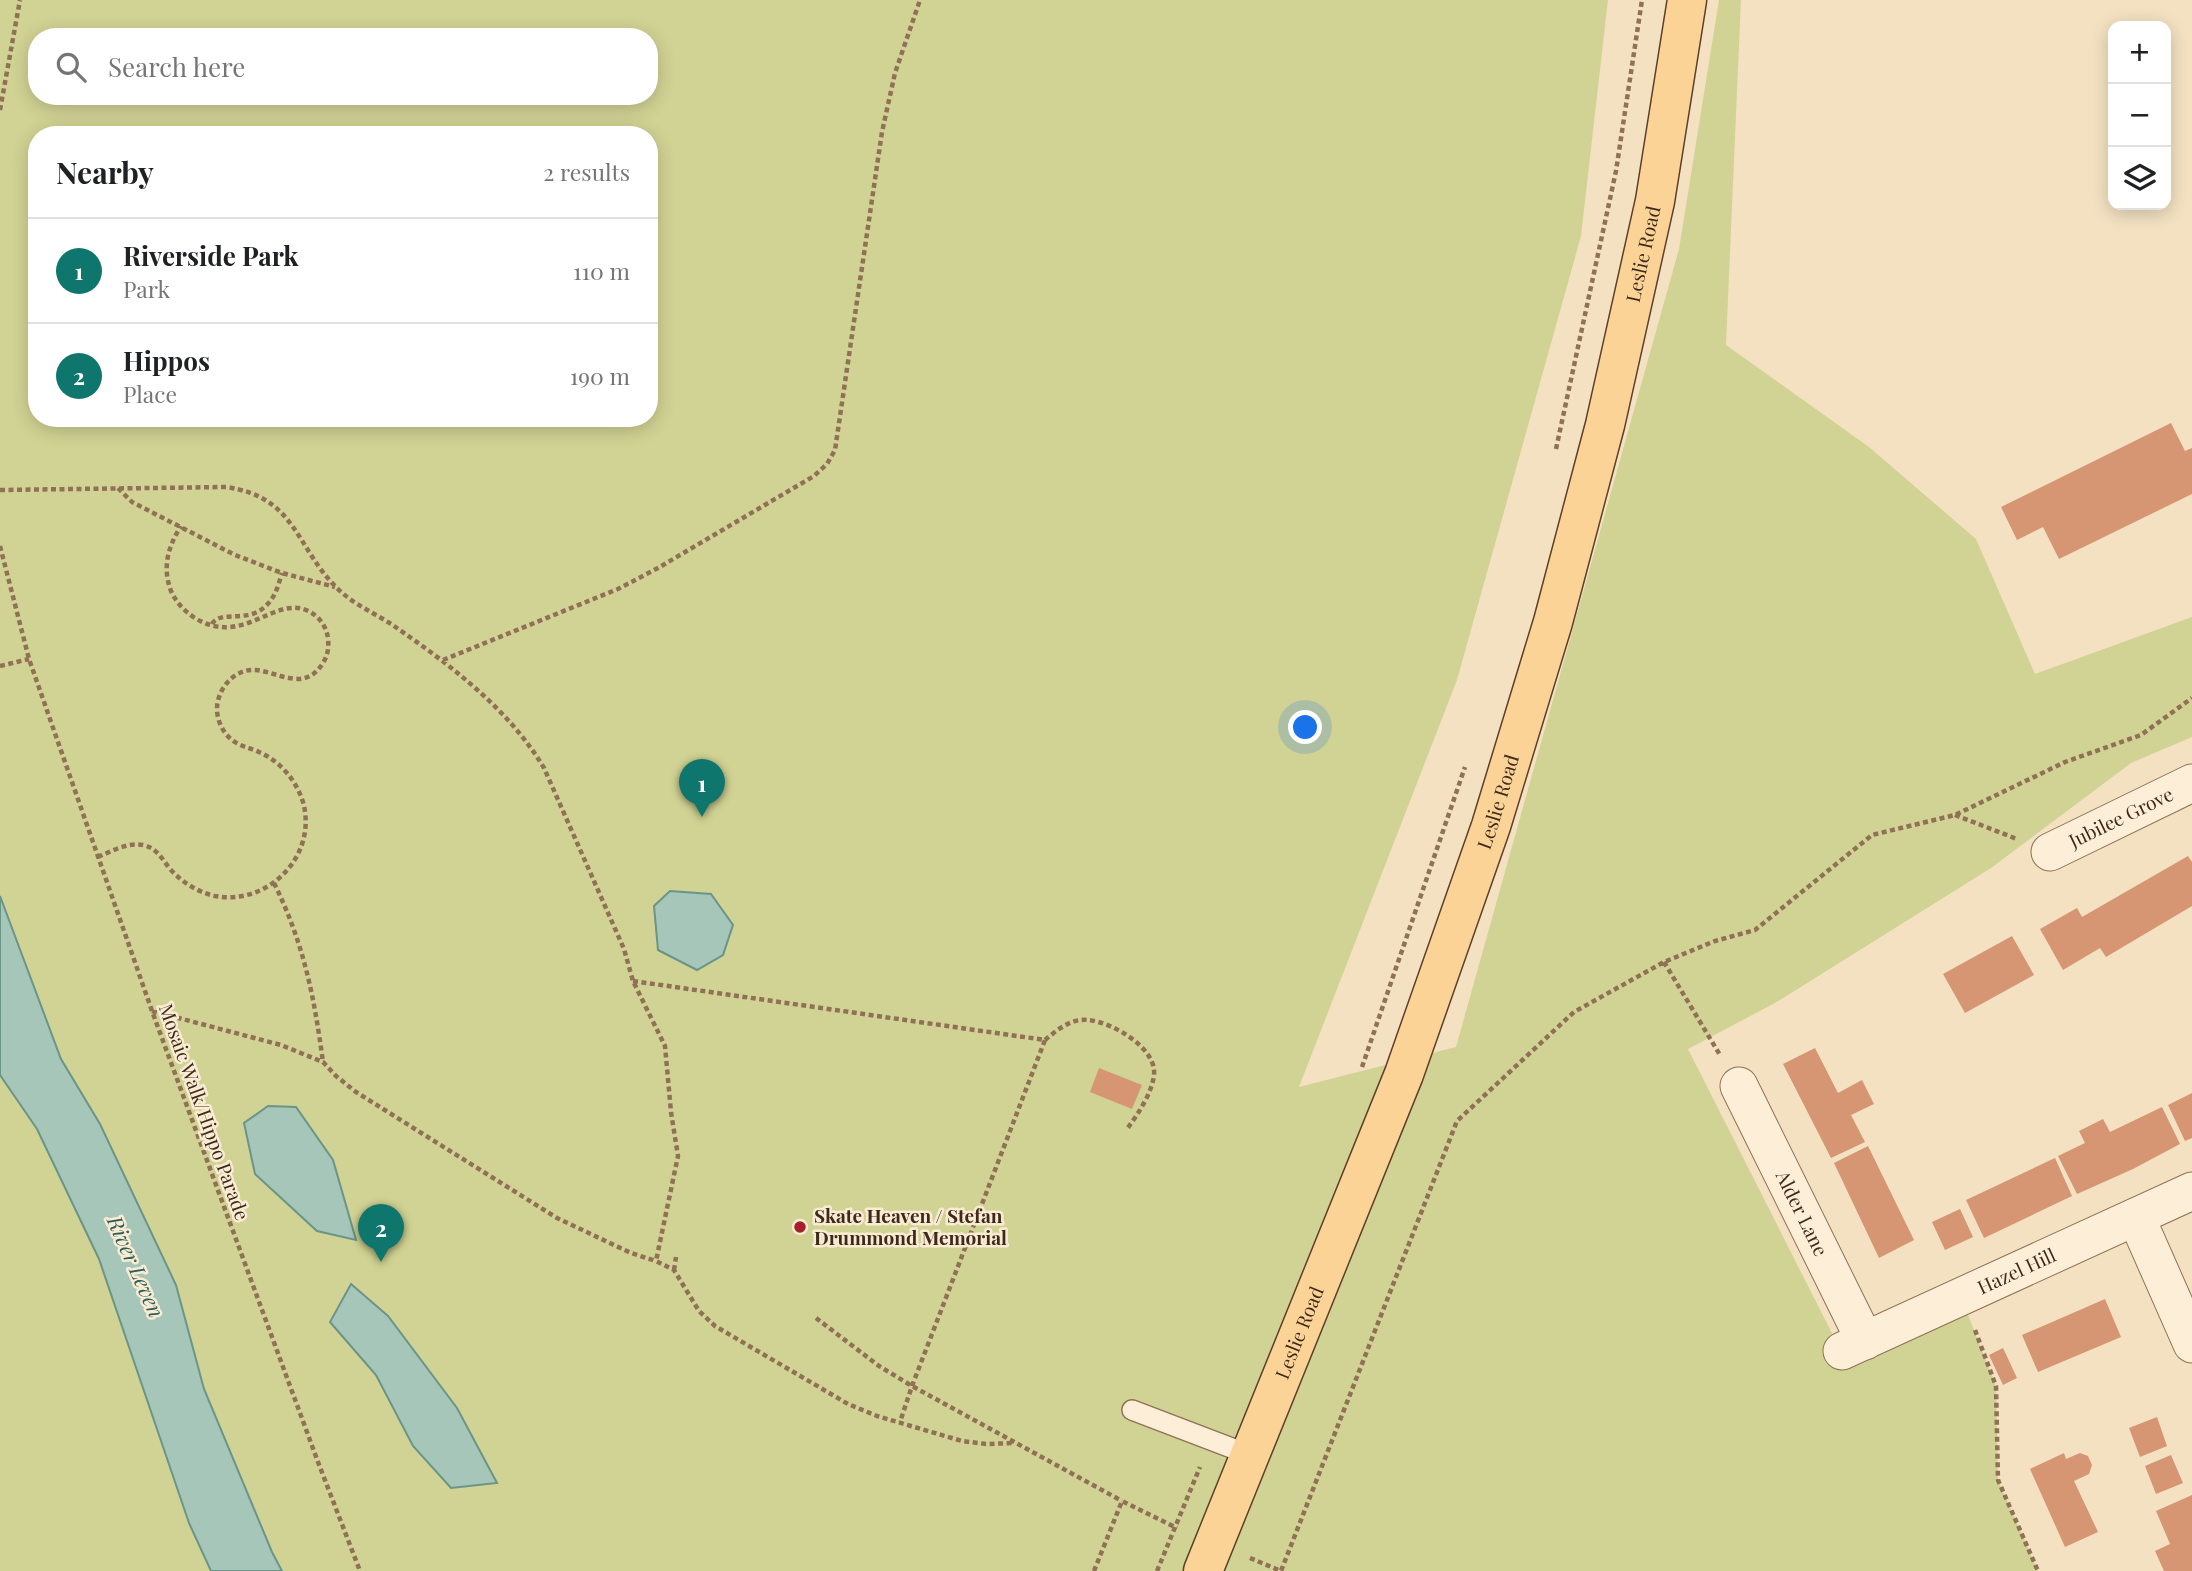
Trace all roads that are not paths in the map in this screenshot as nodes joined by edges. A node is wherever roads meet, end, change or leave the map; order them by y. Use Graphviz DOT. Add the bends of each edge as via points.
graph roads {
  1 [pos="1687,0"];
  2 [pos="2192,783"];
  3 [pos="2050,852"];
  4 [pos="1739,1086"];
  5 [pos="2192,1191"];
  6 [pos="2136,1217"];
  7 [pos="2192,1343"];
  8 [pos="1853,1346"];
  9 [pos="1132,1410"];
  10 [pos="1250,1455"];
  11 [pos="1203,1571"];
  1 -- 10 [label="main road, Leslie Road" via="1655,201 1605,425 1553,622 1491,826 1404,1074"];
  2 -- 3 [label="street, Jubilee Grove"];
  4 -- 8 [label="street, Alder Lane"];
  5 -- 6 [label="street, Hazel Hill"];
  6 -- 7 [label="street"];
  6 -- 8 [label="street, Hazel Hill"];
  9 -- 10 [label="lane"];
  10 -- 11 [label="main road, Leslie Road"];
}
